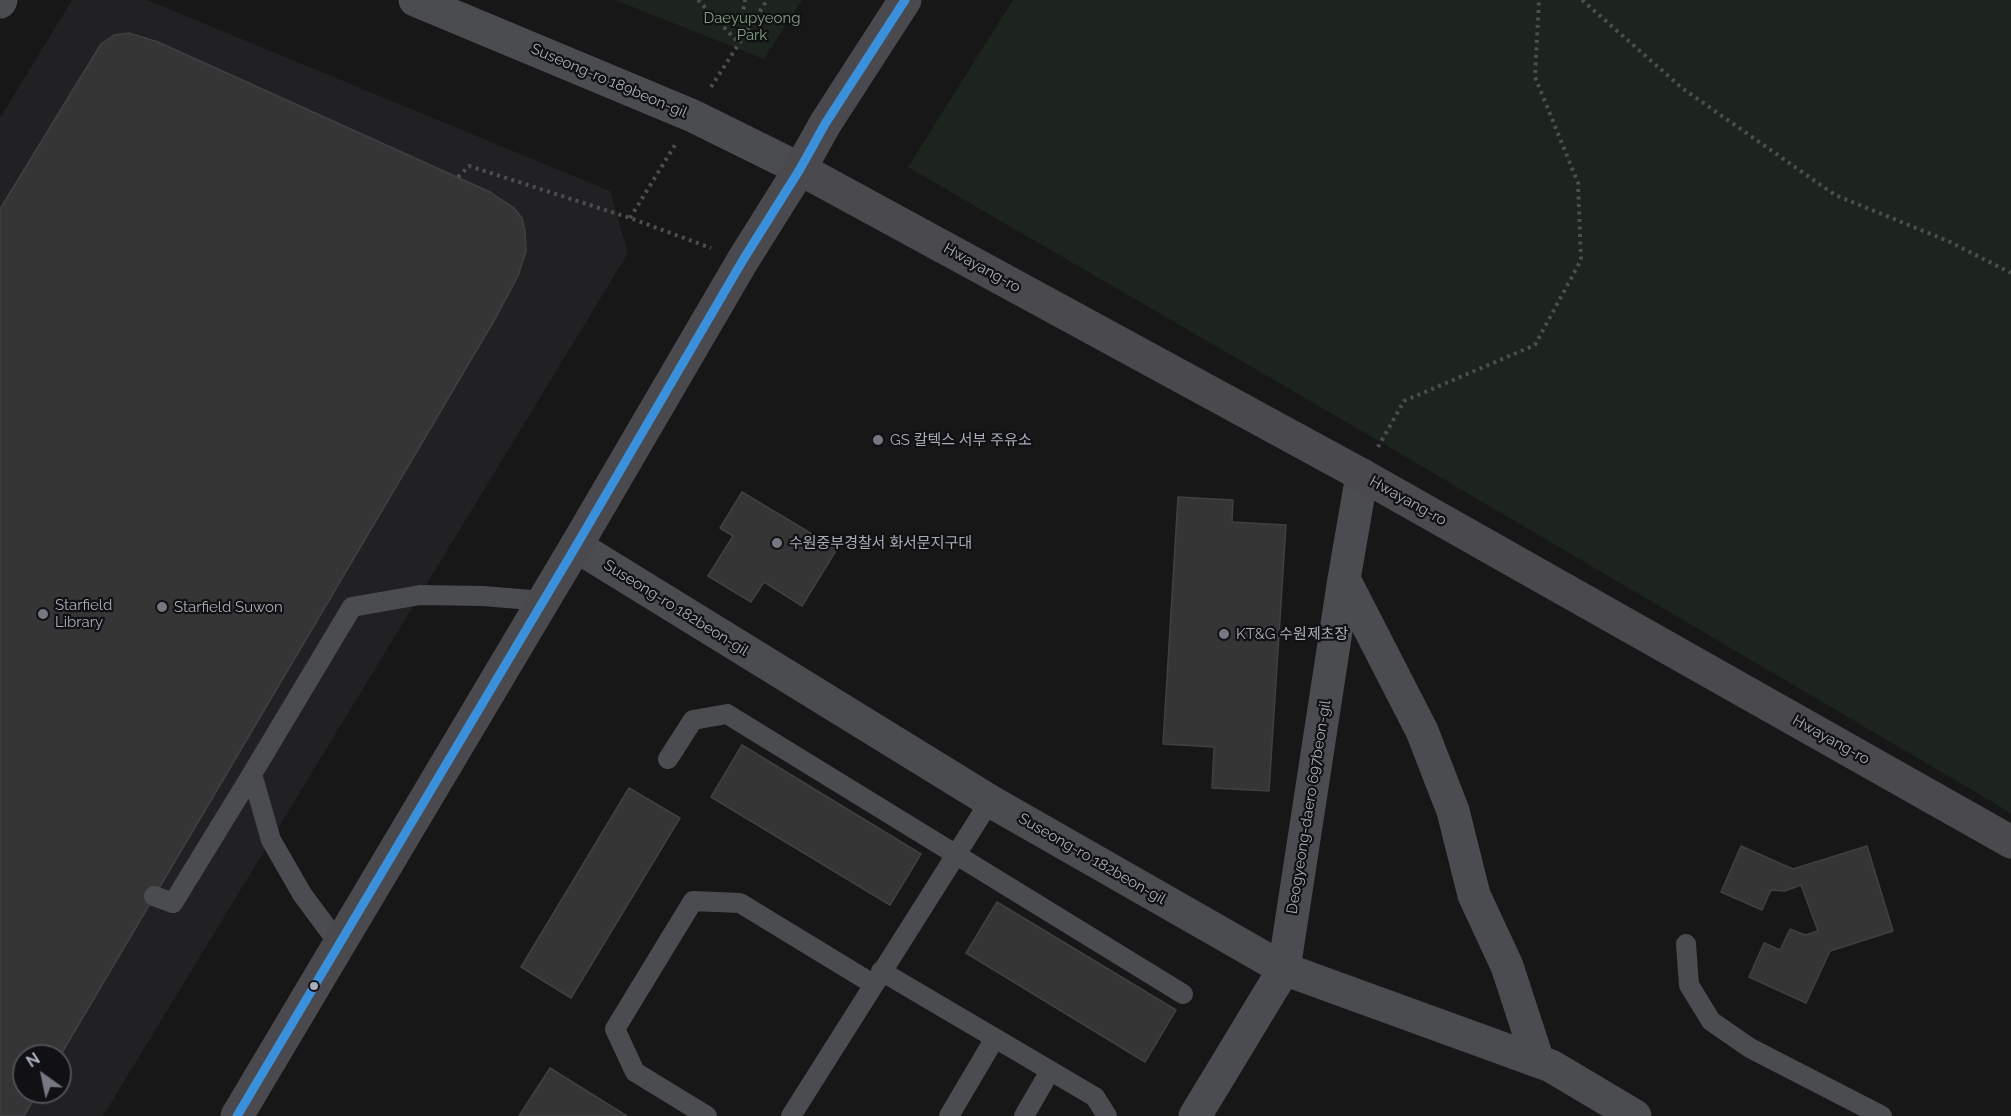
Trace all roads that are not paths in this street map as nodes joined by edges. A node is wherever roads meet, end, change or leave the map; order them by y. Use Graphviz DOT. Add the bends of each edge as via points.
graph roads {
  1 [pos="415,0"];
  2 [pos="904,0"];
  3 [pos="800,169"];
  4 [pos="1362,475"];
  5 [pos="576,546"];
  6 [pos="1344,579"];
  7 [pos="543,601"];
  8 [pos="668,759"];
  9 [pos="252,774"];
  10 [pos="990,801"];
  11 [pos="2011,842"];
  12 [pos="957,854"];
  13 [pos="154,896"];
  14 [pos="339,944"];
  15 [pos="1686,944"];
  16 [pos="1284,969"];
  17 [pos="877,977"];
  18 [pos="1183,993"];
  19 [pos="996,1038"];
  20 [pos="1538,1061"];
  21 [pos="1050,1071"];
  22 [pos="237,1116"];
  23 [pos="707,1116"];
  24 [pos="790,1116"];
  25 [pos="949,1116"];
  26 [pos="1024,1116"];
  27 [pos="1107,1116"];
  28 [pos="1195,1116"];
  29 [pos="1635,1116"];
  30 [pos="1882,1116"];
  1 -- 3 [label="street, Suseong-ro 189beon-gil" via="693,116"];
  2 -- 3 [label="street"];
  3 -- 4 [label="street, Hwayang-ro"];
  3 -- 5 [label="street"];
  4 -- 6 [label="street, Deogyeong-daero 697beon-gil"];
  4 -- 11 [label="street, Hwayang-ro"];
  5 -- 7 [label="street"];
  5 -- 10 [label="street, Suseong-ro 182beon-gil"];
  6 -- 16 [label="street, Deogyeong-daero 697beon-gil"];
  6 -- 20 [label="street" via="1422,731 1454,811 1473,895 1508,966"];
  7 -- 9 [label="lane" via="420,595 352,607"];
  7 -- 14 [label="street"];
  8 -- 12 [label="lane" via="693,720 727,714"];
  9 -- 13 [label="lane" via="173,903"];
  9 -- 14 [label="lane" via="271,840 302,894"];
  10 -- 12 [label="lane"];
  10 -- 16 [label="street, Suseong-ro 182beon-gil"];
  12 -- 17 [label="lane"];
  12 -- 18 [label="lane"];
  14 -- 22 [label="street"];
  15 -- 30 [label="lane" via="1689,985 1711,1021 1750,1048"];
  16 -- 20 [label="street, Suseong-ro 182beon-gil"];
  16 -- 28 [label="street, Deogyeong-daero 697beon-gil"];
  17 -- 19 [label="lane"];
  17 -- 23 [label="lane" via="740,903 693,901 615,1029 635,1072"];
  17 -- 24 [label="lane"];
  19 -- 21 [label="lane"];
  19 -- 25 [label="lane"];
  20 -- 29 [label="street, Suseong-ro 182beon-gil"];
  21 -- 26 [label="lane"];
  21 -- 27 [label="lane" via="1095,1097"];
}
